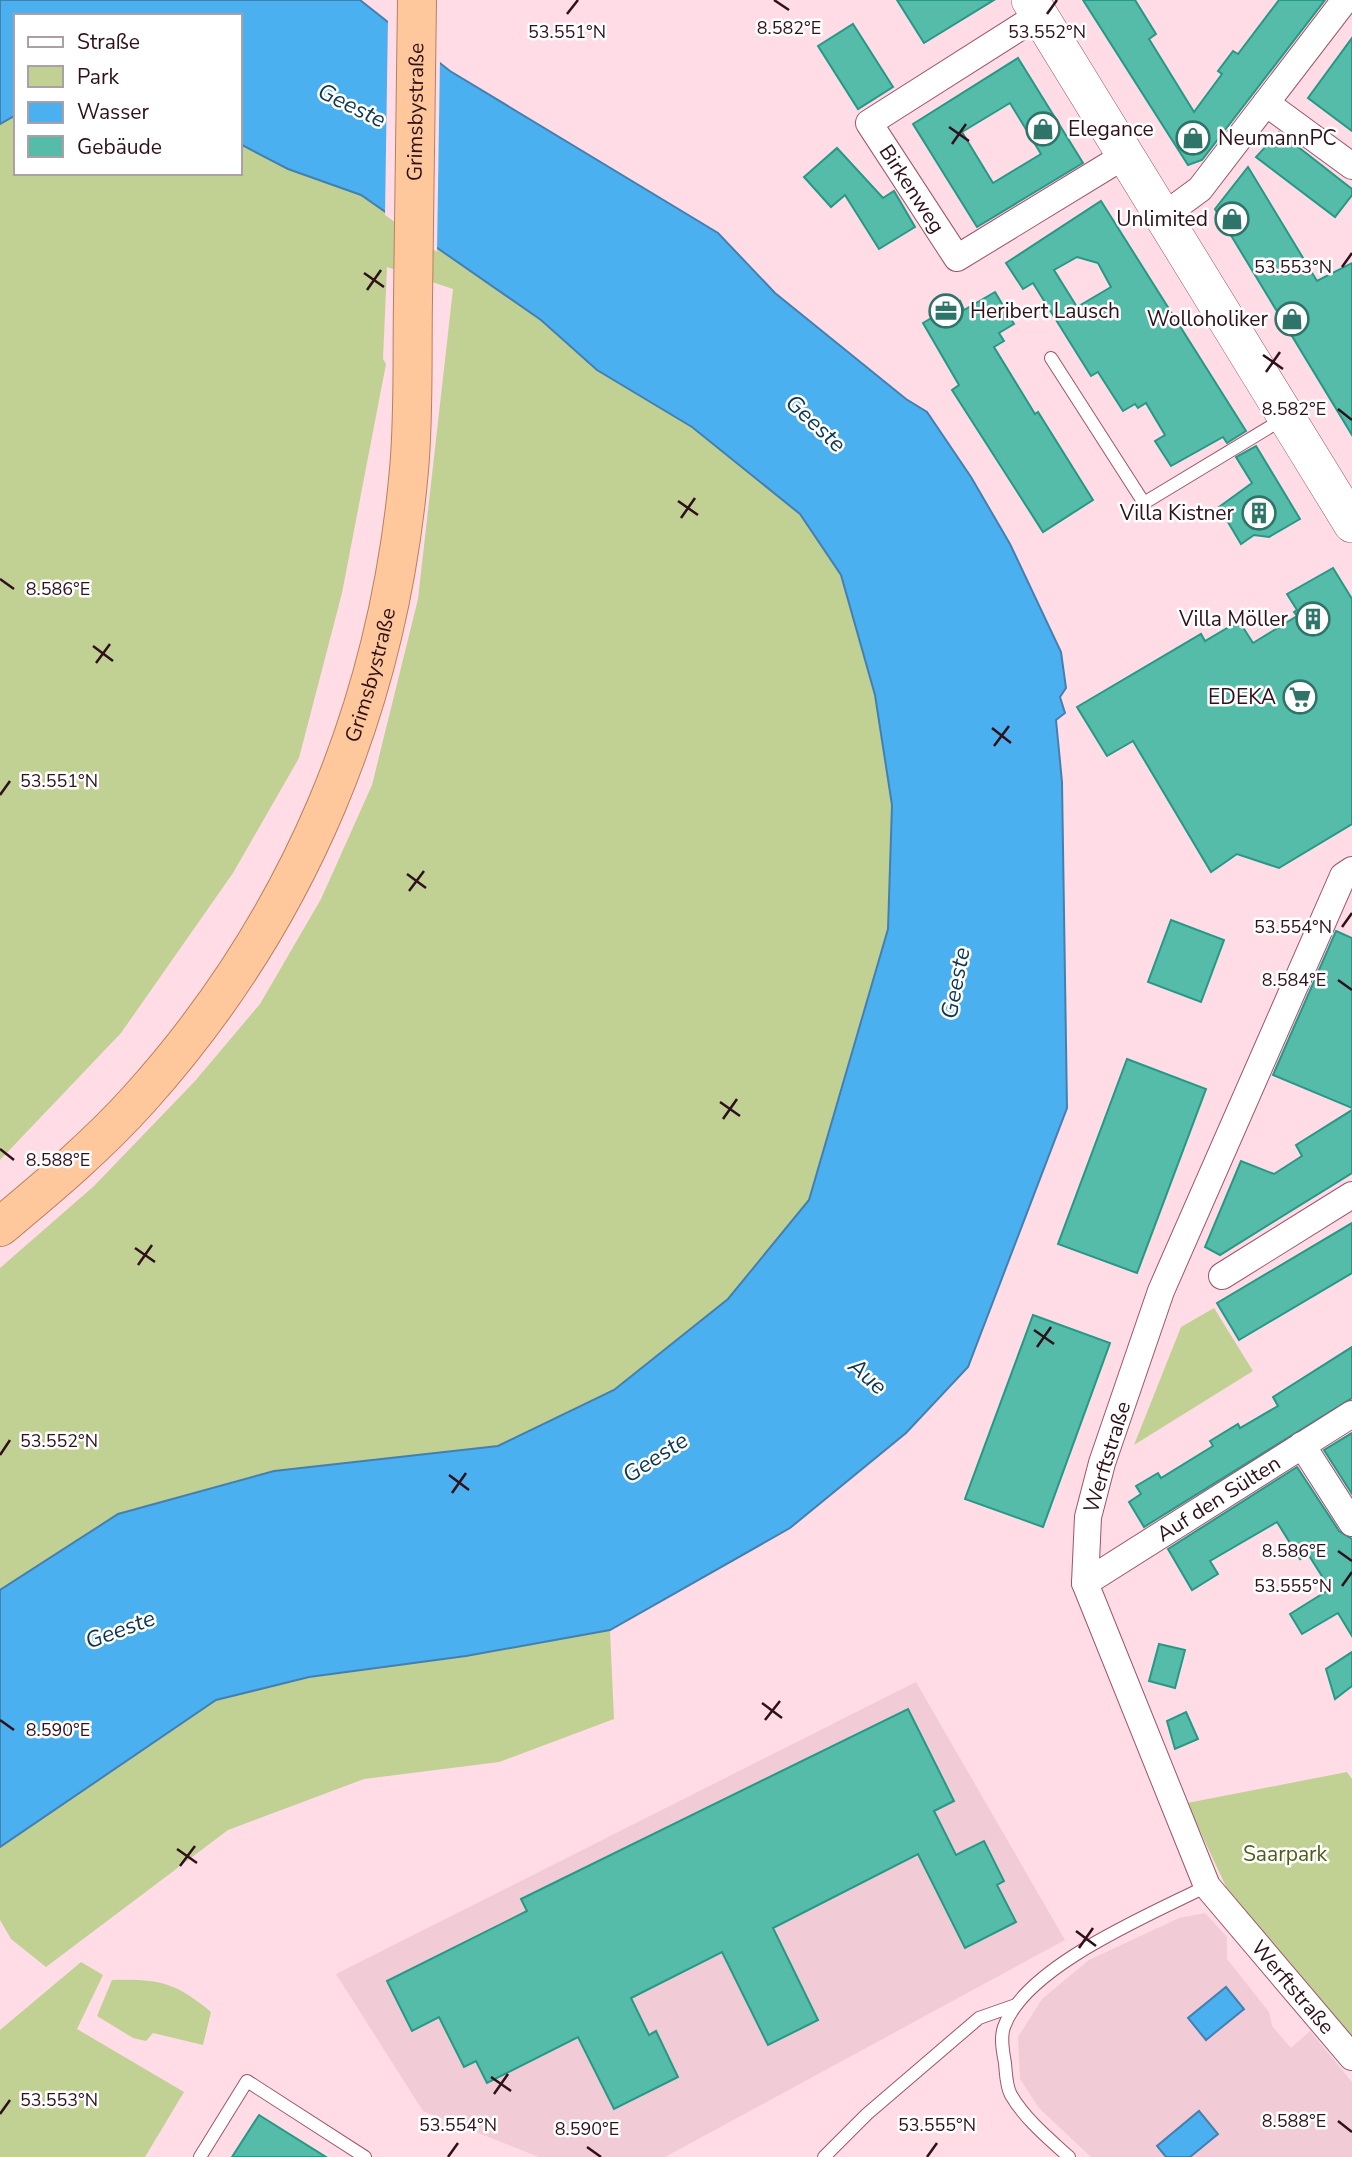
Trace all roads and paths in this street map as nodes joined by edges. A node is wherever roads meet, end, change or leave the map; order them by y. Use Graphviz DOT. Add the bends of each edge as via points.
graph roads {
  1 [pos="417,0"];
  2 [pos="1345,0"];
  3 [pos="1035,7"];
  4 [pos="1266,103"];
  5 [pos="1124,156"];
  6 [pos="1352,166"];
  7 [pos="1162,217"];
  8 [pos="1051,358"];
  9 [pos="1286,417"];
  10 [pos="1349,509"];
  11 [pos="1352,870"];
  12 [pos="1352,1195"];
  13 [pos="0,1227"];
  14 [pos="1222,1276"];
  15 [pos="1352,1414"];
  16 [pos="1302,1445"];
  17 [pos="1352,1524"];
  18 [pos="1085,1583"];
  19 [pos="1207,1886"];
  20 [pos="1016,2005"];
  21 [pos="1352,2057"];
  22 [pos="200,2157"];
  23 [pos="365,2157"];
  24 [pos="824,2157"];
  25 [pos="1069,2157"];
  1 -- 13 [label="highway, Grimsbystraße" via="409,469 396,570 377,663 347,758 317,832 281,902 190,1038 83,1157"];
  2 -- 4 [label="street"];
  3 -- 5 [label="main road"];
  3 -- 5 [label="street, Birkenweg" via="869,123 957,258"];
  4 -- 6 [label="street"];
  4 -- 7 [label="street" via="1200,189"];
  5 -- 7 [label="main road"];
  7 -- 9 [label="main road"];
  8 -- 9 [label="lane" via="1144,503"];
  9 -- 10 [label="main road"];
  11 -- 18 [label="street, Werftstraße" via="1343,876 1161,1291 1102,1463 1088,1517"];
  12 -- 14 [label="street"];
  15 -- 16 [label="street, Auf den Sülten"];
  16 -- 17 [label="street"];
  16 -- 18 [label="street, Auf den Sülten"];
  18 -- 19 [label="street, Werftstraße"];
  19 -- 20 [label="lane" via="1058,1966"];
  19 -- 21 [label="street, Werftstraße"];
  20 -- 24 [label="lane" via="979,2018"];
  20 -- 25 [label="lane" via="1004,2027 1002,2046 1009,2093 1037,2129"];
  22 -- 23 [label="lane" via="247,2081"];
}
